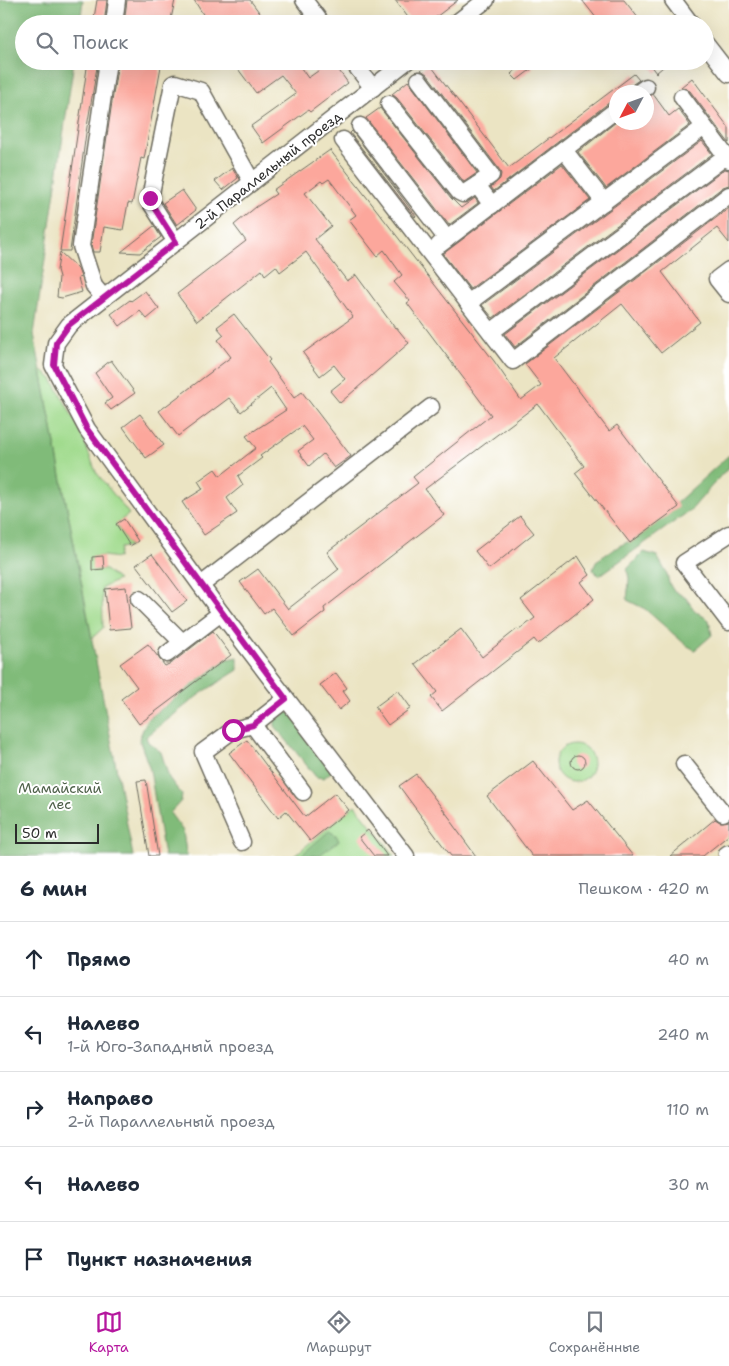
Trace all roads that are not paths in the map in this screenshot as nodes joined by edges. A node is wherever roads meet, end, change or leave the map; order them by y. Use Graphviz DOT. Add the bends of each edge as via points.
graph roads {
  1 [pos="117,0"];
  2 [pos="304,0"];
  3 [pos="486,0"];
  4 [pos="673,0"];
  5 [pos="115,15"];
  6 [pos="315,15"];
  7 [pos="467,15"];
  8 [pos="684,15"];
  9 [pos="714,55"];
  10 [pos="107,70"];
  11 [pos="359,70"];
  12 [pos="396,70"];
  13 [pos="729,74"];
  14 [pos="419,80"];
  15 [pos="373,88"];
  16 [pos="682,97"];
  17 [pos="389,104"];
  18 [pos="609,115"];
  19 [pos="360,126"];
  20 [pos="704,127"];
  21 [pos="343,140"];
  22 [pos="564,150"];
  23 [pos="728,158"];
  24 [pos="252,182"];
  25 [pos="477,185"];
  26 [pos="729,195"];
  27 [pos="604,202"];
  28 [pos="492,205"];
  29 [pos="448,239"];
  30 [pos="176,242"];
  31 [pos="430,252"];
  32 [pos="729,270"];
  33 [pos="729,294"];
  34 [pos="104,298"];
  35 [pos="468,303"];
  36 [pos="491,332"];
  37 [pos="431,407"];
  38 [pos="729,534"];
  39 [pos="201,585"];
  40 [pos="140,599"];
  41 [pos="221,613"];
  42 [pos="729,622"];
  43 [pos="182,642"];
  44 [pos="166,654"];
  45 [pos="286,699"];
  46 [pos="253,725"];
  47 [pos="684,764"];
  48 [pos="303,792"];
  49 [pos="723,813"];
  50 [pos="242,842"];
  51 [pos="406,856"];
  1 -- 5 [label="street"];
  2 -- 6 [label="street"];
  3 -- 7 [label="street"];
  4 -- 8 [label="street"];
  9 -- 13 [label="street"];
  10 -- 34 [label="street" via="81,246 94,286"];
  11 -- 15 [label="street"];
  12 -- 15 [label="street, 2-й Параллельный проезд"];
  14 -- 25 [label="street" via="491,175"];
  15 -- 24 [label="street, 2-й Параллельный проезд"];
  16 -- 20 [label="street"];
  17 -- 25 [label="street" via="458,192 464,194"];
  18 -- 22 [label="street"];
  19 -- 29 [label="street"];
  20 -- 23 [label="street"];
  20 -- 27 [label="street"];
  21 -- 31 [label="street"];
  22 -- 27 [label="street"];
  22 -- 28 [label="street"];
  23 -- 36 [label="street"];
  24 -- 30 [label="street, 2-й Параллельный проезд"];
  24 -- 30 [label="street" via="201,91 173,84 150,198"];
  25 -- 28 [label="street"];
  26 -- 36 [label="street" via="513,361"];
  27 -- 35 [label="street"];
  28 -- 29 [label="street"];
  29 -- 31 [label="street"];
  30 -- 34 [label="street, 2-й Параллельный проезд"];
  31 -- 35 [label="street"];
  32 -- 33 [label="street" via="717,280"];
  34 -- 39 [label="street, 2-й Параллельный проезд" via="69,325 56,343 54,365 87,429"];
  35 -- 36 [label="street"];
  37 -- 39 [label="street"];
  38 -- 42 [label="street" via="684,564"];
  39 -- 41 [label="street"];
  40 -- 43 [label="street"];
  41 -- 43 [label="street"];
  41 -- 45 [label="street"];
  43 -- 44 [label="street"];
  45 -- 46 [label="street"];
  45 -- 51 [label="street"];
  46 -- 48 [label="street"];
  46 -- 50 [label="street" via="233,730 203,752"];
  47 -- 49 [label="street"];
}
